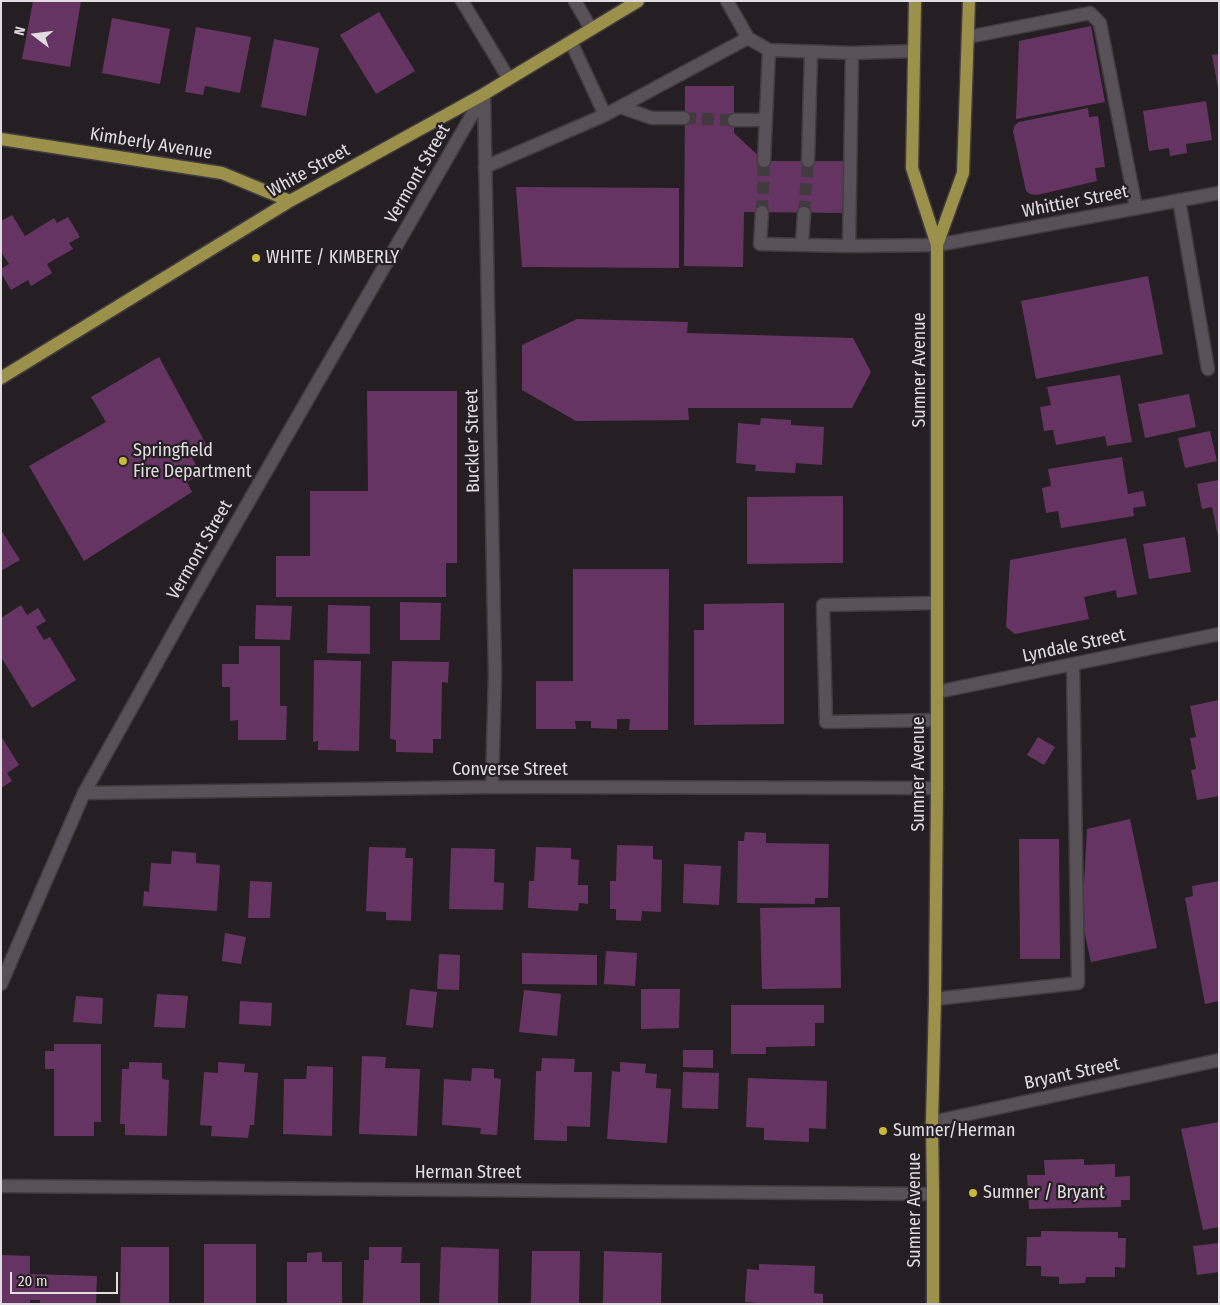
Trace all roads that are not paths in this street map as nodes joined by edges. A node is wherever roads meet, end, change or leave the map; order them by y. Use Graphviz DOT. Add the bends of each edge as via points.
graph roads {
  1 [pos="462,1"];
  2 [pos="575,1"];
  3 [pos="638,1"];
  4 [pos="727,1"];
  5 [pos="915,1"];
  6 [pos="969,1"];
  7 [pos="591,29"];
  8 [pos="748,38"];
  9 [pos="968,38"];
  10 [pos="571,42"];
  11 [pos="769,50"];
  12 [pos="914,51"];
  13 [pos="811,52"];
  14 [pos="852,53"];
  15 [pos="509,79"];
  16 [pos="484,94"];
  17 [pos="620,107"];
  18 [pos="605,115"];
  19 [pos="684,118"];
  20 [pos="734,120"];
  21 [pos="766,120"];
  22 [pos="1,139"];
  23 [pos="764,161"];
  24 [pos="808,161"];
  25 [pos="485,167"];
  26 [pos="1219,192"];
  27 [pos="1180,200"];
  28 [pos="290,201"];
  29 [pos="1136,208"];
  30 [pos="762,212"];
  31 [pos="804,213"];
  32 [pos="802,244"];
  33 [pos="937,245"];
  34 [pos="850,246"];
  35 [pos="1208,369"];
  36 [pos="1,378"];
  37 [pos="937,603"];
  38 [pos="1219,634"];
  39 [pos="1073,664"];
  40 [pos="937,692"];
  41 [pos="937,720"];
  42 [pos="492,787"];
  43 [pos="937,788"];
  44 [pos="84,793"];
  45 [pos="1,984"];
  46 [pos="935,999"];
  47 [pos="1219,1060"];
  48 [pos="932,1122"];
  49 [pos="1,1186"];
  50 [pos="934,1194"];
  51 [pos="933,1304"];
  1 -- 15 [label="street"];
  2 -- 7 [label="street"];
  3 -- 7 [label="main road, White Street"];
  4 -- 8 [label="street"];
  5 -- 12 [label="main road, Sumner Avenue"];
  6 -- 9 [label="main road, Sumner Avenue"];
  7 -- 10 [label="main road, White Street"];
  8 -- 11 [label="street"];
  8 -- 17 [label="street"];
  9 -- 29 [label="street" via="1090,13 1100,23"];
  9 -- 33 [label="main road, Sumner Avenue" via="963,173"];
  10 -- 15 [label="main road, White Street"];
  10 -- 18 [label="street"];
  11 -- 13 [label="street"];
  11 -- 21 [label="street"];
  12 -- 14 [label="street"];
  12 -- 33 [label="main road, Sumner Avenue" via="912,168"];
  13 -- 14 [label="street"];
  13 -- 24 [label="street"];
  14 -- 34 [label="street"];
  15 -- 16 [label="main road, White Street"];
  16 -- 25 [label="street, Buckler Street"];
  16 -- 28 [label="main road, White Street"];
  16 -- 44 [label="street, Vermont Street" via="192,598"];
  17 -- 18 [label="street"];
  17 -- 19 [label="street" via="652,118"];
  18 -- 25 [label="street"];
  20 -- 21 [label="street"];
  21 -- 23 [label="street"];
  22 -- 28 [label="main road, Kimberly Avenue" via="222,173"];
  25 -- 42 [label="street, Buckler Street" via="494,675"];
  26 -- 27 [label="street, Whittier Street"];
  27 -- 29 [label="street, Whittier Street"];
  27 -- 35 [label="street"];
  28 -- 36 [label="main road, White Street"];
  29 -- 33 [label="street, Whittier Street"];
  30 -- 32 [label="street, Whittier Street" via="760,244"];
  31 -- 32 [label="street"];
  32 -- 34 [label="street, Whittier Street"];
  33 -- 34 [label="street, Whittier Street"];
  33 -- 37 [label="main road, Sumner Avenue"];
  37 -- 40 [label="main road, Sumner Avenue"];
  37 -- 41 [label="street" via="823,605 826,722"];
  38 -- 39 [label="street, Lyndale Street"];
  39 -- 40 [label="street, Lyndale Street"];
  39 -- 46 [label="street" via="1078,983"];
  40 -- 41 [label="main road, Sumner Avenue"];
  41 -- 43 [label="main road, Sumner Avenue"];
  42 -- 43 [label="street, Converse Street"];
  42 -- 44 [label="street, Converse Street"];
  43 -- 46 [label="main road, Sumner Avenue"];
  44 -- 45 [label="street, Vermont Street"];
  46 -- 48 [label="main road, Sumner Avenue"];
  47 -- 48 [label="street, Bryant Street"];
  48 -- 50 [label="main road, Sumner Avenue"];
  49 -- 50 [label="street, Herman Street"];
  50 -- 51 [label="main road, Sumner Avenue"];
}
